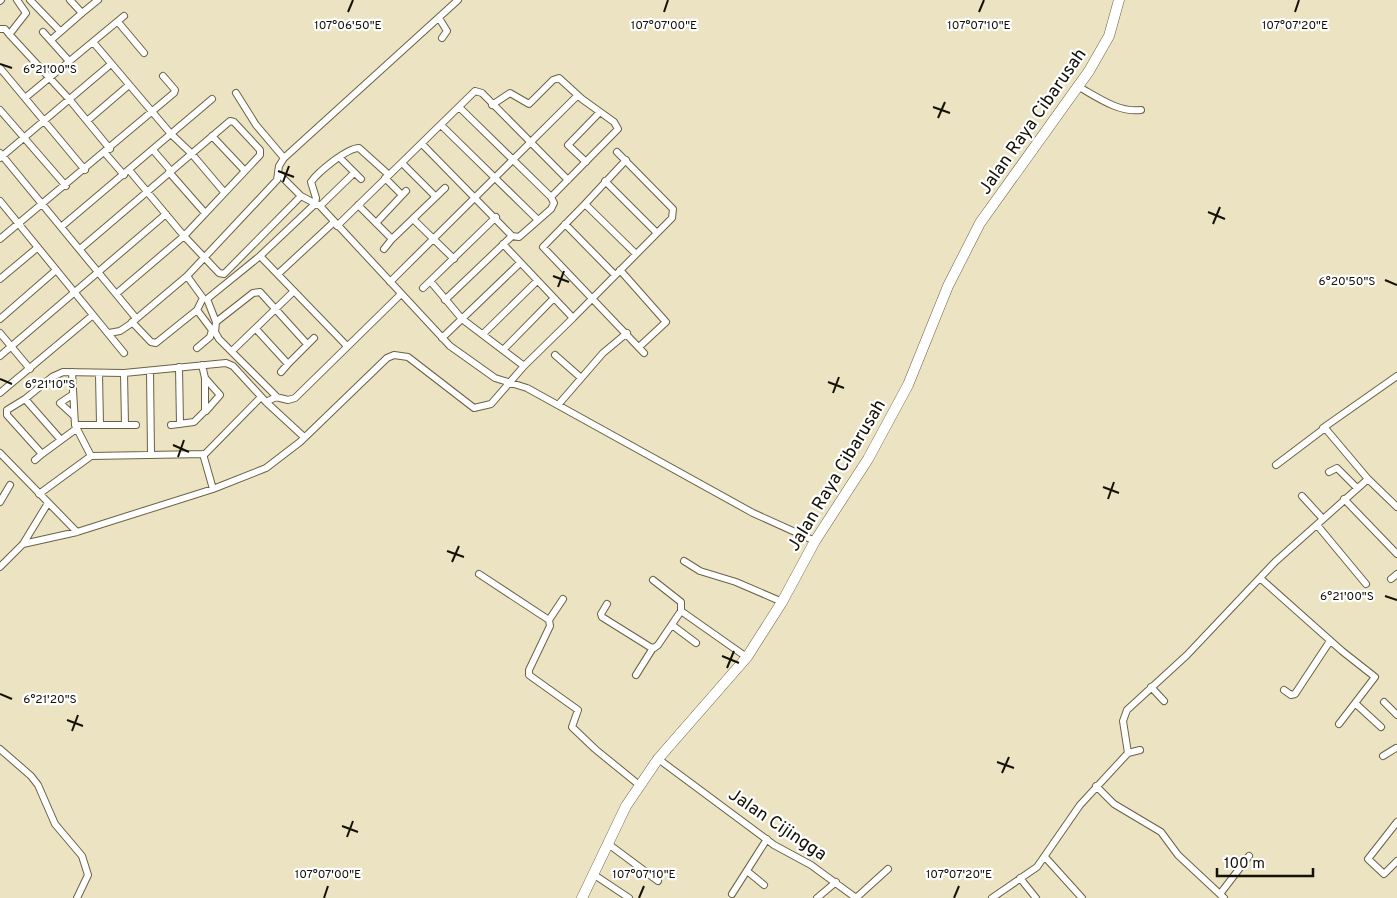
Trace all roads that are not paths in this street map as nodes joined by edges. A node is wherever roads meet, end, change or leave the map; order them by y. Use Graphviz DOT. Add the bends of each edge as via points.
graph roads {
  1 [pos="17,0"];
  2 [pos="30,0"];
  3 [pos="70,0"];
  4 [pos="98,0"];
  5 [pos="458,0"];
  6 [pos="1115,0"];
  7 [pos="1119,0"];
  8 [pos="82,13"];
  9 [pos="124,16"];
  10 [pos="439,18"];
  11 [pos="118,22"];
  12 [pos="0,29"];
  13 [pos="12,31"];
  14 [pos="60,31"];
  15 [pos="43,32"];
  16 [pos="442,38"];
  17 [pos="51,40"];
  18 [pos="93,42"];
  19 [pos="144,52"];
  20 [pos="69,61"];
  21 [pos="111,64"];
  22 [pos="0,68"];
  23 [pos="163,76"];
  24 [pos="49,79"];
  25 [pos="129,85"];
  26 [pos="1079,87"];
  27 [pos="236,93"];
  28 [pos="577,96"];
  29 [pos="26,98"];
  30 [pos="69,99"];
  31 [pos="212,99"];
  32 [pos="492,104"];
  33 [pos="459,107"];
  34 [pos="0,110"];
  35 [pos="1141,110"];
  36 [pos="153,112"];
  37 [pos="600,112"];
  38 [pos="44,121"];
  39 [pos="87,121"];
  40 [pos="441,125"];
  41 [pos="171,134"];
  42 [pos="212,136"];
  43 [pos="24,138"];
  44 [pos="530,143"];
  45 [pos="422,144"];
  46 [pos="153,150"];
  47 [pos="107,151"];
  48 [pos="617,152"];
  49 [pos="191,154"];
  50 [pos="1,156"];
  51 [pos="284,158"];
  52 [pos="340,158"];
  53 [pos="626,160"];
  54 [pos="512,161"];
  55 [pos="586,162"];
  56 [pos="402,163"];
  57 [pos="85,170"];
  58 [pos="245,171"];
  59 [pos="127,172"];
  60 [pos="170,172"];
  61 [pos="354,173"];
  62 [pos="280,175"];
  63 [pos="387,177"];
  64 [pos="495,178"];
  65 [pos="361,179"];
  66 [pos="568,180"];
  67 [pos="605,181"];
  68 [pos="66,186"];
  69 [pos="445,188"];
  70 [pos="147,192"];
  71 [pos="224,192"];
  72 [pos="302,196"];
  73 [pos="436,197"];
  74 [pos="476,197"];
  75 [pos="551,197"];
  76 [pos="0,201"];
  77 [pos="43,204"];
  78 [pos="584,204"];
  79 [pos="317,205"];
  80 [pos="358,205"];
  81 [pos="205,213"];
  82 [pos="166,214"];
  83 [pos="496,217"];
  84 [pos="413,219"];
  85 [pos="538,220"];
  86 [pos="376,223"];
  87 [pos="336,224"];
  88 [pos="565,224"];
  89 [pos="18,225"];
  90 [pos="62,227"];
  91 [pos="657,233"];
  92 [pos="184,236"];
  93 [pos="512,236"];
  94 [pos="0,239"];
  95 [pos="392,239"];
  96 [pos="433,239"];
  97 [pos="504,244"];
  98 [pos="37,248"];
  99 [pos="80,249"];
  100 [pos="384,249"];
  101 [pos="636,254"];
  102 [pos="260,256"];
  103 [pos="205,258"];
  104 [pos="454,259"];
  105 [pos="520,263"];
  106 [pos="55,271"];
  107 [pos="98,273"];
  108 [pos="618,273"];
  109 [pos="278,274"];
  110 [pos="187,276"];
  111 [pos="0,279"];
  112 [pos="537,281"];
  113 [pos="390,282"];
  114 [pos="431,282"];
  115 [pos="423,288"];
  116 [pos="294,291"];
  117 [pos="74,292"];
  118 [pos="116,294"];
  119 [pos="401,294"];
  120 [pos="554,298"];
  121 [pos="594,298"];
  122 [pos="445,300"];
  123 [pos="197,310"];
  124 [pos="275,310"];
  125 [pos="93,315"];
  126 [pos="573,318"];
  127 [pos="0,319"];
  128 [pos="134,319"];
  129 [pos="462,319"];
  130 [pos="216,322"];
  131 [pos="256,329"];
  132 [pos="0,333"];
  133 [pos="108,333"];
  134 [pos="627,333"];
  135 [pos="483,334"];
  136 [pos="314,338"];
  137 [pos="442,338"];
  138 [pos="308,344"];
  139 [pos="348,346"];
  140 [pos="11,347"];
  141 [pos="639,347"];
  142 [pos="197,348"];
  143 [pos="503,350"];
  144 [pos="232,351"];
  145 [pos="124,352"];
  146 [pos="644,353"];
  147 [pos="555,355"];
  148 [pos="0,356"];
  149 [pos="288,364"];
  150 [pos="202,365"];
  151 [pos="524,366"];
  152 [pos="30,368"];
  153 [pos="179,368"];
  154 [pos="150,371"];
  155 [pos="72,372"];
  156 [pos="281,372"];
  157 [pos="124,373"];
  158 [pos="99,374"];
  159 [pos="1397,376"];
  160 [pos="580,377"];
  161 [pos="205,378"];
  162 [pos="505,388"];
  163 [pos="0,394"];
  164 [pos="72,395"];
  165 [pos="277,396"];
  166 [pos="25,399"];
  167 [pos="263,400"];
  168 [pos="558,405"];
  169 [pos="205,412"];
  170 [pos="73,415"];
  171 [pos="100,424"];
  172 [pos="171,424"];
  173 [pos="180,424"];
  174 [pos="125,425"];
  175 [pos="136,425"];
  176 [pos="75,427"];
  177 [pos="1323,428"];
  178 [pos="304,437"];
  179 [pos="61,440"];
  180 [pos="0,453"];
  181 [pos="42,454"];
  182 [pos="151,454"];
  183 [pos="203,454"];
  184 [pos="91,456"];
  185 [pos="35,460"];
  186 [pos="1276,465"];
  187 [pos="1330,472"];
  188 [pos="1368,479"];
  189 [pos="10,485"];
  190 [pos="1356,487"];
  191 [pos="212,489"];
  192 [pos="2,494"];
  193 [pos="39,494"];
  194 [pos="1302,496"];
  195 [pos="1344,499"];
  196 [pos="0,502"];
  197 [pos="48,503"];
  198 [pos="1397,508"];
  199 [pos="1323,519"];
  200 [pos="1317,526"];
  201 [pos="77,532"];
  202 [pos="23,544"];
  203 [pos="811,544"];
  204 [pos="1397,554"];
  205 [pos="684,561"];
  206 [pos="801,562"];
  207 [pos="0,567"];
  208 [pos="478,574"];
  209 [pos="1397,574"];
  210 [pos="1260,578"];
  211 [pos="1392,579"];
  212 [pos="653,580"];
  213 [pos="1366,584"];
  214 [pos="563,599"];
  215 [pos="780,601"];
  216 [pos="607,604"];
  217 [pos="681,612"];
  218 [pos="549,620"];
  219 [pos="672,625"];
  220 [pos="1330,641"];
  221 [pos="696,643"];
  222 [pos="653,648"];
  223 [pos="745,656"];
  224 [pos="636,675"];
  225 [pos="1151,687"];
  226 [pos="1284,690"];
  227 [pos="1164,701"];
  228 [pos="1384,702"];
  229 [pos="1356,704"];
  230 [pos="1397,714"];
  231 [pos="1339,724"];
  232 [pos="1381,728"];
  233 [pos="1397,747"];
  234 [pos="0,749"];
  235 [pos="1140,750"];
  236 [pos="1128,753"];
  237 [pos="1383,756"];
  238 [pos="658,758"];
  239 [pos="638,784"];
  240 [pos="1096,786"];
  241 [pos="1397,822"];
  242 [pos="767,839"];
  243 [pos="607,843"];
  244 [pos="1249,856"];
  245 [pos="1045,857"];
  246 [pos="1397,861"];
  247 [pos="888,869"];
  248 [pos="747,871"];
  249 [pos="592,874"];
  250 [pos="1020,878"];
  251 [pos="658,881"];
  252 [pos="836,882"];
  253 [pos="764,884"];
  254 [pos="732,894"];
  255 [pos="1222,896"];
  256 [pos="77,898"];
  257 [pos="581,898"];
  258 [pos="629,898"];
  259 [pos="817,898"];
  260 [pos="856,898"];
  261 [pos="992,898"];
  262 [pos="1036,898"];
  263 [pos="1082,898"];
  1 -- 13 [label="street" via="26,12"];
  2 -- 14 [label="street"];
  3 -- 8 [label="street"];
  4 -- 8 [label="street"];
  5 -- 10 [label="street"];
  6 -- 203 [label="main road, Jalan Raya Cibarusah" via="1107,35 1087,70 978,222 946,285 893,410"];
  7 -- 26 [label="main road, Jalan Raya Cibarusah" via="1109,36"];
  8 -- 14 [label="street"];
  9 -- 11 [label="street"];
  10 -- 16 [label="street" via="447,31"];
  10 -- 51 [label="street"];
  11 -- 18 [label="street"];
  11 -- 19 [label="street"];
  12 -- 24 [label="street" via="9,34"];
  14 -- 17 [label="street"];
  15 -- 17 [label="street"];
  17 -- 20 [label="street"];
  18 -- 20 [label="street"];
  18 -- 21 [label="street"];
  20 -- 24 [label="street"];
  21 -- 25 [label="street"];
  21 -- 30 [label="street"];
  22 -- 29 [label="street"];
  23 -- 36 [label="street" via="175,92"];
  24 -- 29 [label="street"];
  24 -- 30 [label="street"];
  25 -- 36 [label="street"];
  25 -- 39 [label="street"];
  26 -- 35 [label="street" via="1120,108"];
  26 -- 203 [label="main road, Jalan Raya Cibarusah" via="980,222 948,286 895,411 868,459"];
  27 -- 51 [label="street" via="256,125"];
  28 -- 32 [label="street" via="558,78 529,104 510,93"];
  28 -- 37 [label="street"];
  28 -- 44 [label="street"];
  29 -- 38 [label="street"];
  30 -- 38 [label="street"];
  30 -- 39 [label="street"];
  31 -- 41 [label="street"];
  32 -- 33 [label="street" via="475,92"];
  32 -- 44 [label="street"];
  33 -- 40 [label="street"];
  33 -- 54 [label="street"];
  34 -- 43 [label="street"];
  36 -- 41 [label="street"];
  36 -- 47 [label="street"];
  37 -- 55 [label="street" via="568,145"];
  37 -- 55 [label="street" via="618,129"];
  38 -- 43 [label="street"];
  38 -- 57 [label="street"];
  39 -- 47 [label="street"];
  40 -- 45 [label="street"];
  40 -- 64 [label="street"];
  41 -- 46 [label="street"];
  41 -- 49 [label="street"];
  42 -- 49 [label="street"];
  42 -- 58 [label="street"];
  42 -- 58 [label="street" via="230,121 234,122 261,153"];
  43 -- 50 [label="street"];
  43 -- 68 [label="street"];
  44 -- 54 [label="street"];
  44 -- 66 [label="street"];
  45 -- 56 [label="street"];
  45 -- 74 [label="street"];
  46 -- 59 [label="street"];
  46 -- 60 [label="street"];
  47 -- 57 [label="street"];
  47 -- 59 [label="street"];
  48 -- 53 [label="street"];
  49 -- 60 [label="street"];
  49 -- 71 [label="street"];
  50 -- 77 [label="street"];
  51 -- 62 [label="street"];
  52 -- 61 [label="street"];
  52 -- 63 [label="street" via="359,148"];
  52 -- 79 [label="street" via="330,163 310,184"];
  53 -- 67 [label="street"];
  53 -- 91 [label="street" via="673,209 672,218"];
  54 -- 64 [label="street"];
  54 -- 75 [label="street"];
  55 -- 66 [label="street"];
  56 -- 63 [label="street"];
  56 -- 73 [label="street"];
  57 -- 68 [label="street"];
  58 -- 71 [label="street"];
  59 -- 70 [label="street"];
  59 -- 90 [label="street"];
  60 -- 70 [label="street"];
  60 -- 81 [label="street"];
  61 -- 65 [label="street"];
  61 -- 79 [label="street"];
  62 -- 72 [label="street"];
  62 -- 103 [label="street"];
  63 -- 80 [label="street"];
  63 -- 86 [label="street" via="404,193"];
  64 -- 74 [label="street"];
  64 -- 85 [label="street"];
  66 -- 75 [label="street"];
  67 -- 78 [label="street"];
  67 -- 91 [label="street"];
  68 -- 77 [label="street"];
  69 -- 73 [label="street"];
  70 -- 82 [label="street"];
  70 -- 99 [label="street"];
  71 -- 81 [label="street"];
  72 -- 79 [label="street"];
  72 -- 103 [label="street" via="226,274 219,273"];
  73 -- 84 [label="street"];
  74 -- 83 [label="street"];
  74 -- 96 [label="street"];
  75 -- 85 [label="street" via="554,206"];
  76 -- 89 [label="street"];
  77 -- 89 [label="street"];
  77 -- 90 [label="street"];
  78 -- 88 [label="street"];
  78 -- 101 [label="street"];
  79 -- 87 [label="street"];
  79 -- 102 [label="street"];
  80 -- 86 [label="street"];
  80 -- 87 [label="street"];
  81 -- 92 [label="street"];
  82 -- 92 [label="street"];
  82 -- 107 [label="street"];
  83 -- 93 [label="street"];
  83 -- 104 [label="street"];
  84 -- 95 [label="street"];
  84 -- 96 [label="street"];
  85 -- 93 [label="street" via="519,238"];
  86 -- 95 [label="street"];
  87 -- 109 [label="street"];
  87 -- 113 [label="street"];
  88 -- 108 [label="street"];
  88 -- 121 [label="street" via="544,247"];
  89 -- 94 [label="street"];
  89 -- 98 [label="street"];
  90 -- 99 [label="street"];
  91 -- 101 [label="street"];
  92 -- 103 [label="street"];
  92 -- 118 [label="street"];
  93 -- 97 [label="street"];
  95 -- 100 [label="street"];
  96 -- 104 [label="street"];
  96 -- 113 [label="street"];
  97 -- 105 [label="street"];
  97 -- 122 [label="street"];
  98 -- 106 [label="street"];
  98 -- 111 [label="street"];
  99 -- 107 [label="street"];
  101 -- 108 [label="street"];
  102 -- 109 [label="street"];
  102 -- 130 [label="street" via="208,298"];
  103 -- 110 [label="street"];
  104 -- 114 [label="street"];
  105 -- 112 [label="street"];
  105 -- 129 [label="street"];
  106 -- 117 [label="street"];
  106 -- 127 [label="street"];
  107 -- 117 [label="street"];
  107 -- 118 [label="street"];
  108 -- 121 [label="street"];
  108 -- 141 [label="street" via="666,322"];
  109 -- 116 [label="street"];
  110 -- 123 [label="street" via="203,298"];
  110 -- 128 [label="street"];
  112 -- 120 [label="street"];
  112 -- 135 [label="street"];
  113 -- 119 [label="street"];
  114 -- 115 [label="street"];
  114 -- 122 [label="street"];
  116 -- 124 [label="street"];
  116 -- 139 [label="street"];
  117 -- 125 [label="street"];
  117 -- 140 [label="street"];
  118 -- 128 [label="street"];
  119 -- 137 [label="street"];
  119 -- 139 [label="street"];
  120 -- 126 [label="street"];
  120 -- 143 [label="street"];
  121 -- 126 [label="street"];
  121 -- 134 [label="street"];
  122 -- 129 [label="street"];
  123 -- 128 [label="street" via="156,343 151,342"];
  123 -- 142 [label="street" via="212,332"];
  124 -- 130 [label="street" via="262,294 256,292"];
  124 -- 131 [label="street"];
  124 -- 138 [label="street"];
  125 -- 133 [label="street"];
  125 -- 152 [label="street"];
  126 -- 151 [label="street"];
  128 -- 133 [label="street" via="120,331"];
  129 -- 135 [label="street"];
  129 -- 137 [label="street"];
  130 -- 144 [label="street" via="216,334"];
  131 -- 144 [label="street"];
  131 -- 149 [label="street"];
  132 -- 140 [label="street"];
  133 -- 145 [label="street"];
  134 -- 141 [label="street"];
  134 -- 160 [label="street"];
  135 -- 143 [label="street"];
  136 -- 138 [label="street"];
  137 -- 162 [label="street"];
  138 -- 149 [label="street"];
  139 -- 165 [label="street" via="295,398 288,400"];
  140 -- 148 [label="street"];
  140 -- 152 [label="street"];
  141 -- 146 [label="street"];
  143 -- 151 [label="street"];
  144 -- 165 [label="street"];
  147 -- 160 [label="street"];
  149 -- 156 [label="street"];
  150 -- 153 [label="street"];
  150 -- 161 [label="street"];
  150 -- 167 [label="street" via="226,363 233,366"];
  151 -- 162 [label="street"];
  152 -- 163 [label="street"];
  153 -- 154 [label="street"];
  153 -- 173 [label="street"];
  154 -- 157 [label="street"];
  154 -- 182 [label="street"];
  155 -- 158 [label="street"];
  155 -- 164 [label="street"];
  155 -- 166 [label="street" via="55,375"];
  157 -- 158 [label="street"];
  157 -- 174 [label="street"];
  158 -- 171 [label="street"];
  159 -- 177 [label="street"];
  160 -- 168 [label="street"];
  161 -- 169 [label="street"];
  161 -- 169 [label="street" via="220,394"];
  162 -- 168 [label="street" via="523,386"];
  162 -- 178 [label="street" via="491,404 474,408 408,357 394,355"];
  164 -- 170 [label="street"];
  164 -- 170 [label="street" via="60,402"];
  165 -- 167 [label="street"];
  166 -- 179 [label="street"];
  166 -- 181 [label="street" via="6,413"];
  167 -- 178 [label="street"];
  167 -- 183 [label="street"];
  168 -- 203 [label="street"];
  169 -- 173 [label="street" via="194,422"];
  170 -- 176 [label="street"];
  171 -- 174 [label="street"];
  171 -- 176 [label="street"];
  172 -- 173 [label="street"];
  174 -- 175 [label="street"];
  176 -- 179 [label="street"];
  176 -- 184 [label="street"];
  177 -- 186 [label="street"];
  177 -- 188 [label="street"];
  178 -- 191 [label="street" via="266,468"];
  179 -- 181 [label="street"];
  180 -- 193 [label="street"];
  181 -- 185 [label="street"];
  182 -- 183 [label="street"];
  182 -- 184 [label="street"];
  183 -- 191 [label="street"];
  184 -- 193 [label="street"];
  187 -- 190 [label="street" via="1336,468"];
  188 -- 190 [label="street"];
  188 -- 198 [label="street"];
  189 -- 192 [label="street"];
  190 -- 195 [label="street"];
  191 -- 201 [label="street"];
  192 -- 196 [label="street"];
  193 -- 197 [label="street"];
  194 -- 199 [label="street"];
  195 -- 199 [label="street"];
  195 -- 204 [label="street"];
  197 -- 201 [label="street"];
  197 -- 202 [label="street"];
  199 -- 200 [label="street"];
  200 -- 210 [label="street"];
  200 -- 213 [label="street"];
  201 -- 202 [label="street"];
  202 -- 207 [label="street"];
  203 -- 206 [label="main road, Jalan Raya Cibarusah"];
  205 -- 215 [label="street" via="694,568"];
  206 -- 215 [label="main road, Jalan Raya Cibarusah"];
  206 -- 238 [label="main road, Jalan Raya Cibarusah" via="782,602 747,657"];
  208 -- 218 [label="street"];
  209 -- 211 [label="street"];
  210 -- 220 [label="street"];
  210 -- 225 [label="street" via="1186,656"];
  212 -- 217 [label="street" via="681,602"];
  214 -- 218 [label="street"];
  215 -- 223 [label="main road, Jalan Raya Cibarusah"];
  216 -- 222 [label="street" via="602,617"];
  217 -- 219 [label="street"];
  217 -- 223 [label="street"];
  218 -- 239 [label="street" via="550,626 529,675 578,710 571,726"];
  219 -- 221 [label="street"];
  219 -- 222 [label="street"];
  220 -- 226 [label="street" via="1295,694"];
  220 -- 229 [label="street" via="1376,678"];
  222 -- 224 [label="street"];
  223 -- 238 [label="main road, Jalan Raya Cibarusah"];
  225 -- 227 [label="street"];
  225 -- 236 [label="street" via="1125,714 1123,721"];
  228 -- 230 [label="street"];
  229 -- 231 [label="street"];
  229 -- 232 [label="street"];
  233 -- 237 [label="street"];
  234 -- 256 [label="street" via="38,785 55,824 82,856 88,875"];
  235 -- 236 [label="street"];
  236 -- 240 [label="street"];
  238 -- 239 [label="main road, Jalan Raya Cibarusah"];
  238 -- 242 [label="street, Jalan Cijingga"];
  238 -- 243 [label="main road, Jalan Raya Cibarusah" via="626,806"];
  239 -- 257 [label="main road, Jalan Raya Cibarusah" via="618,815"];
  240 -- 245 [label="street"];
  240 -- 255 [label="street" via="1114,804 1161,832 1178,855"];
  241 -- 246 [label="street" via="1368,859 1384,874"];
  242 -- 248 [label="street"];
  242 -- 252 [label="street, Jalan Cijingga"];
  243 -- 249 [label="main road, Jalan Raya Cibarusah"];
  243 -- 251 [label="street"];
  244 -- 255 [label="street"];
  245 -- 250 [label="street" via="1037,867"];
  245 -- 263 [label="street"];
  247 -- 260 [label="street"];
  248 -- 253 [label="street"];
  248 -- 254 [label="street"];
  249 -- 257 [label="main road, Jalan Raya Cibarusah"];
  249 -- 258 [label="street"];
  250 -- 261 [label="street"];
  250 -- 262 [label="street"];
  252 -- 259 [label="street"];
  252 -- 260 [label="street, Jalan Cijingga"];
}
